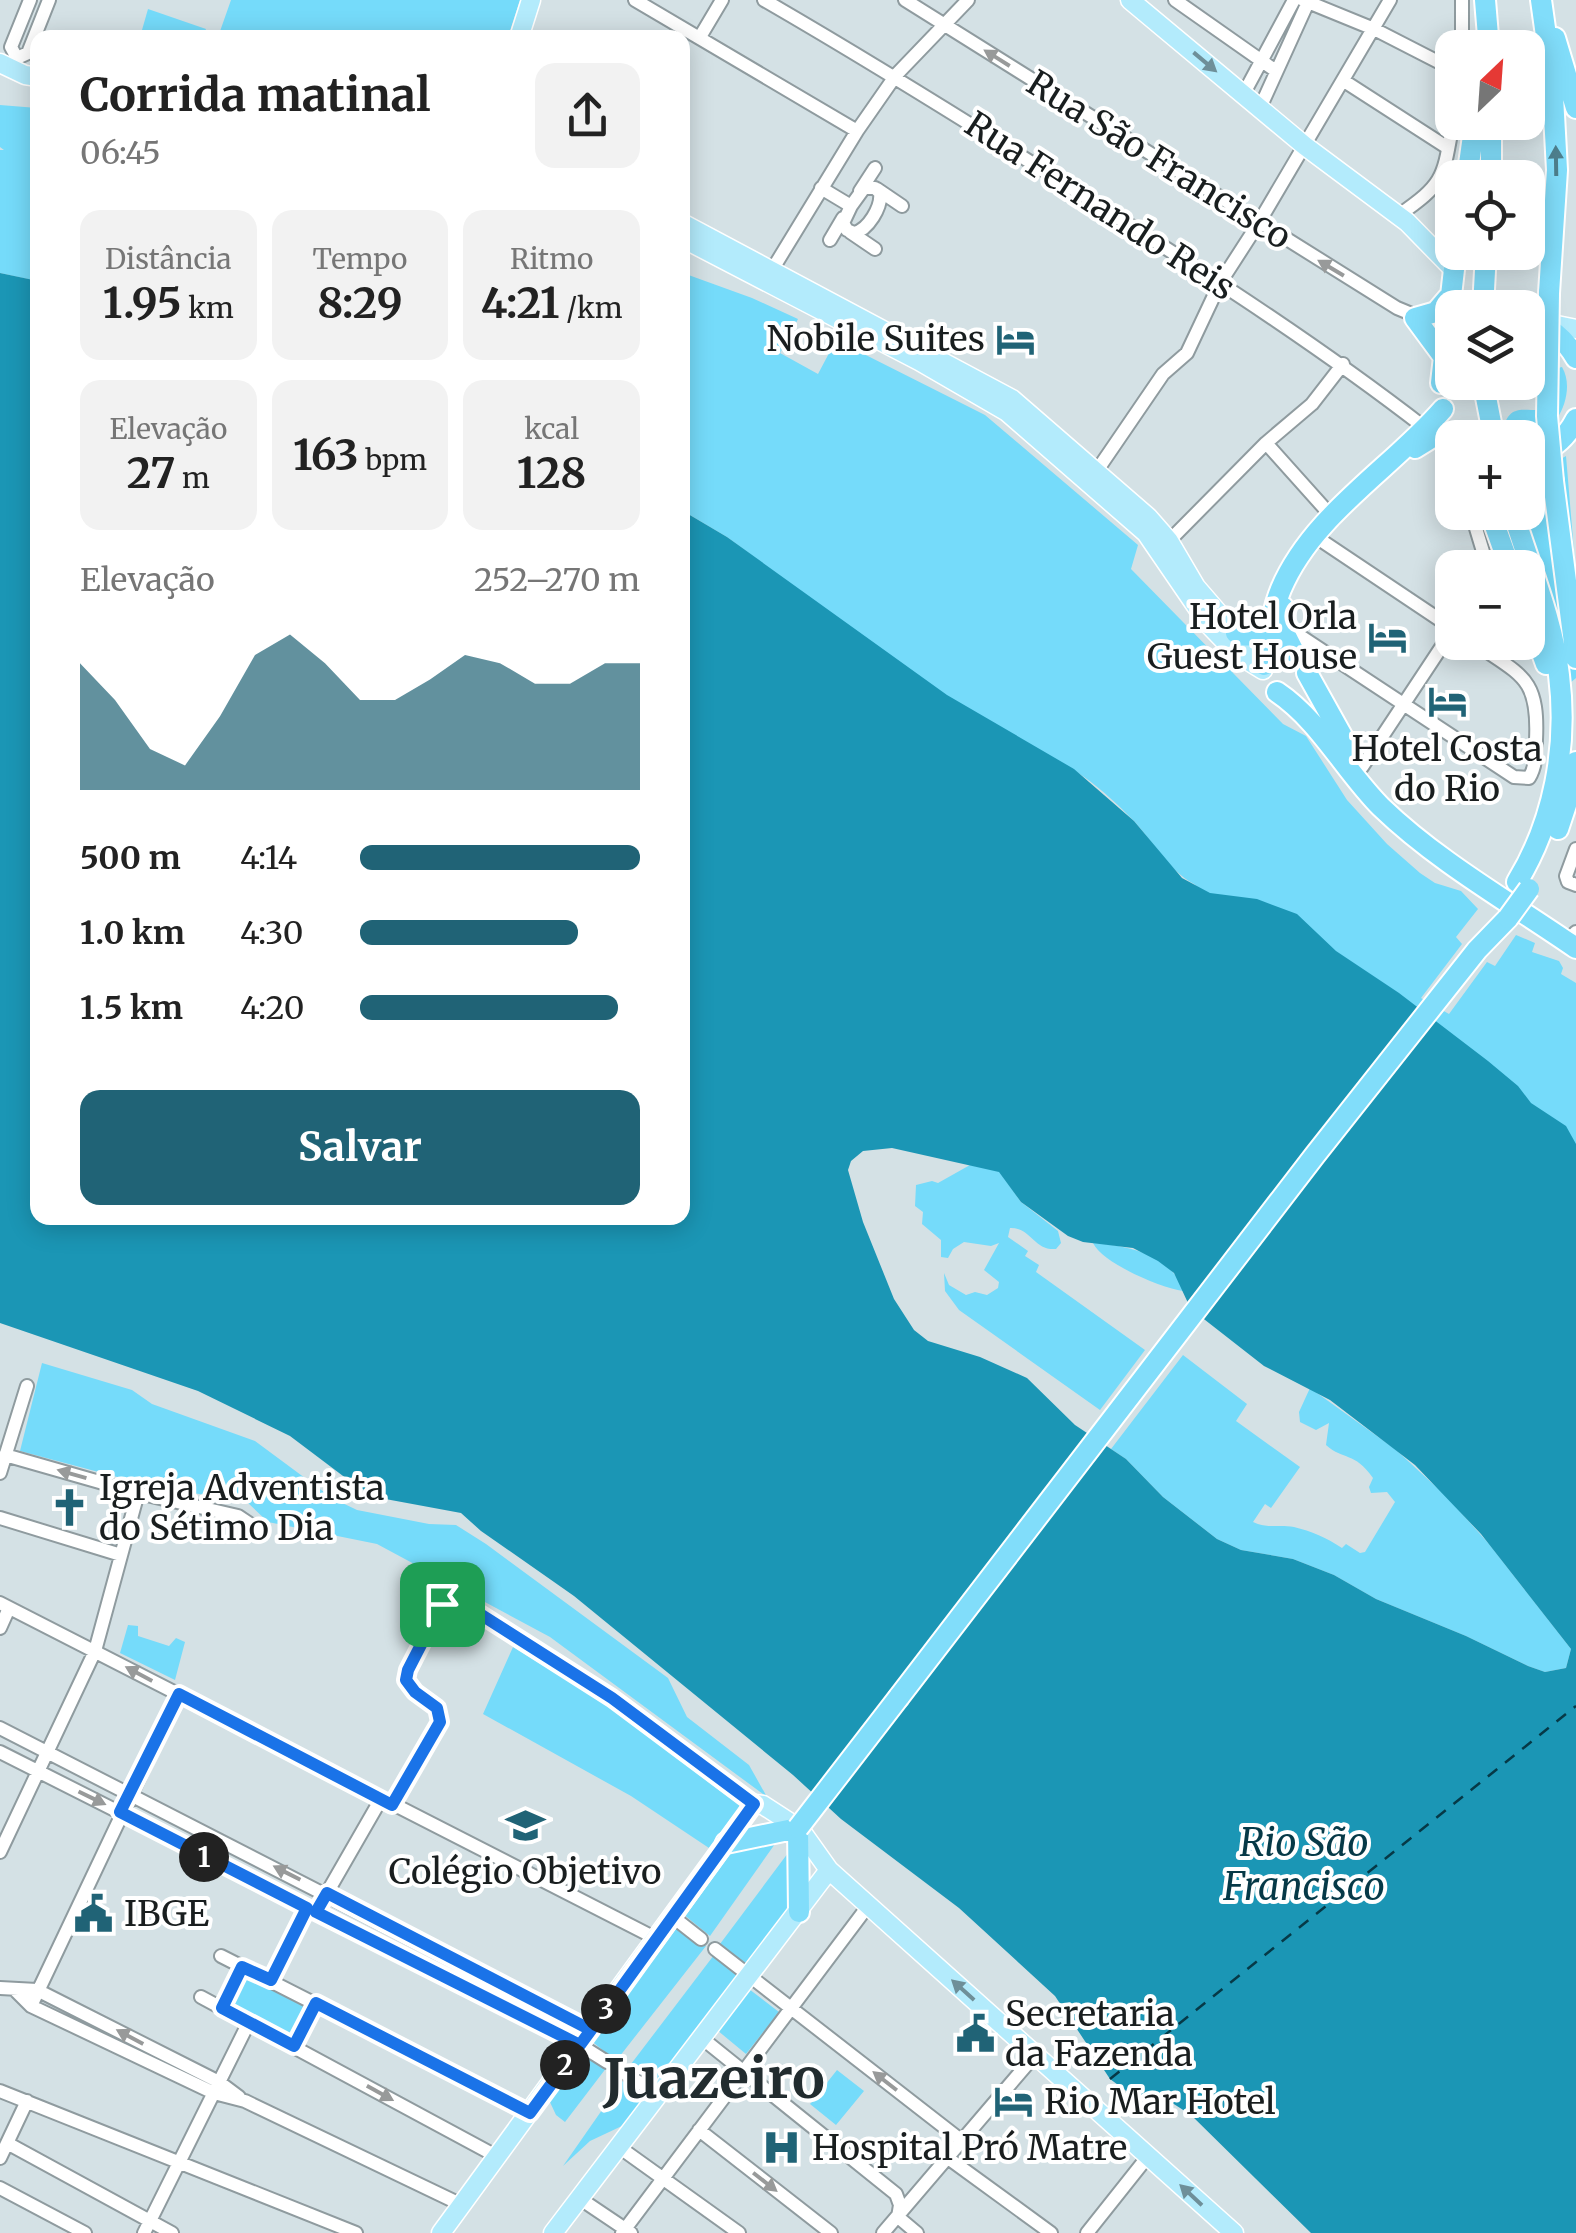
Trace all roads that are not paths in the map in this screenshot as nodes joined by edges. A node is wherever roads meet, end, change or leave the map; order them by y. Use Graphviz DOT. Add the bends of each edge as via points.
graph roads {
  1 [pos="30,0"];
  2 [pos="49,0"];
  3 [pos="531,0"];
  4 [pos="635,0"];
  5 [pos="722,0"];
  6 [pos="764,0"];
  7 [pos="905,0"];
  8 [pos="968,0"];
  9 [pos="1130,0"];
  10 [pos="1294,0"];
  11 [pos="1390,0"];
  12 [pos="1462,0"];
  13 [pos="1307,1"];
  14 [pos="1485,1"];
  15 [pos="1182,2"];
  16 [pos="1542,5"];
  17 [pos="945,25"];
  18 [pos="1374,29"];
  19 [pos="37,30"];
  20 [pos="522,30"];
  21 [pos="688,30"];
  22 [pos="1166,30"];
  23 [pos="1462,30"];
  24 [pos="1485,30"];
  25 [pos="690,31"];
  26 [pos="700,37"];
  27 [pos="30,47"];
  28 [pos="1435,61"];
  29 [pos="1264,62"];
  30 [pos="0,63"];
  31 [pos="1276,71"];
  32 [pos="0,75"];
  33 [pos="30,75"];
  34 [pos="896,75"];
  35 [pos="1344,81"];
  36 [pos="30,85"];
  37 [pos="1244,95"];
  38 [pos="1260,108"];
  39 [pos="1576,108"];
  40 [pos="857,131"];
  41 [pos="1450,140"];
  42 [pos="1305,146"];
  43 [pos="1448,148"];
  44 [pos="875,168"];
  45 [pos="822,188"];
  46 [pos="875,188"];
  47 [pos="851,205"];
  48 [pos="902,206"];
  49 [pos="1398,215"];
  50 [pos="1258,224"];
  51 [pos="690,228"];
  52 [pos="850,232"];
  53 [pos="830,240"];
  54 [pos="690,241"];
  55 [pos="1435,245"];
  56 [pos="875,248"];
  57 [pos="769,276"];
  58 [pos="1220,283"];
  59 [pos="1435,312"];
  60 [pos="1415,318"];
  61 [pos="1545,323"];
  62 [pos="1435,325"];
  63 [pos="1545,329"];
  64 [pos="1576,329"];
  65 [pos="1435,339"];
  66 [pos="1576,358"];
  67 [pos="1343,364"];
  68 [pos="1442,400"];
  69 [pos="1442,409"];
  70 [pos="1576,419"];
  71 [pos="1449,420"];
  72 [pos="1425,428"];
  73 [pos="1435,436"];
  74 [pos="1266,443"];
  75 [pos="1565,445"];
  76 [pos="1096,472"];
  77 [pos="1335,520"];
  78 [pos="1518,530"];
  79 [pos="1319,540"];
  80 [pos="1169,541"];
  81 [pos="1435,618"];
  82 [pos="1277,622"];
  83 [pos="1236,633"];
  84 [pos="1435,656"];
  85 [pos="1274,657"];
  86 [pos="1576,658"];
  87 [pos="1499,660"];
  88 [pos="1545,660"];
  89 [pos="1306,673"];
  90 [pos="1277,692"];
  91 [pos="1404,705"];
  92 [pos="1561,716"];
  93 [pos="1576,762"];
  94 [pos="1362,767"];
  95 [pos="1574,858"];
  96 [pos="1571,881"];
  97 [pos="1523,886"];
  98 [pos="1576,937"];
  99 [pos="27,1386"];
  100 [pos="5,1454"];
  101 [pos="0,1473"];
  102 [pos="138,1493"];
  103 [pos="0,1518"];
  104 [pos="259,1530"];
  105 [pos="120,1555"];
  106 [pos="5,1606"];
  107 [pos="0,1628"];
  108 [pos="94,1650"];
  109 [pos="179,1694"];
  110 [pos="0,1728"];
  111 [pos="48,1751"];
  112 [pos="0,1752"];
  113 [pos="38,1771"];
  114 [pos="131,1792"];
  115 [pos="387,1802"];
  116 [pos="753,1806"];
  117 [pos="120,1812"];
  118 [pos="800,1830"];
  119 [pos="224,1840"];
  120 [pos="730,1841"];
  121 [pos="0,1852"];
  122 [pos="213,1862"];
  123 [pos="829,1870"];
  124 [pos="327,1893"];
  125 [pos="799,1903"];
  126 [pos="868,1906"];
  127 [pos="311,1910"];
  128 [pos="672,1917"];
  129 [pos="656,1939"];
  130 [pos="701,1939"];
  131 [pos="715,1949"];
  132 [pos="221,1956"];
  133 [pos="242,1967"];
  134 [pos="750,1975"];
  135 [pos="271,1980"];
  136 [pos="0,1988"];
  137 [pos="16,1990"];
  138 [pos="38,1990"];
  139 [pos="201,1997"];
  140 [pos="316,2003"];
  141 [pos="30,2006"];
  142 [pos="222,2008"];
  143 [pos="793,2009"];
  144 [pos="249,2022"];
  145 [pos="585,2038"];
  146 [pos="703,2039"];
  147 [pos="294,2046"];
  148 [pos="1035,2054"];
  149 [pos="608,2062"];
  150 [pos="622,2071"];
  151 [pos="745,2071"];
  152 [pos="217,2087"];
  153 [pos="0,2090"];
  154 [pos="659,2096"];
  155 [pos="27,2102"];
  156 [pos="530,2113"];
  157 [pos="699,2130"];
  158 [pos="962,2142"];
  159 [pos="7,2143"];
  160 [pos="619,2147"];
  161 [pos="496,2156"];
  162 [pos="0,2158"];
  163 [pos="948,2158"];
  164 [pos="1146,2158"];
  165 [pos="180,2162"];
  166 [pos="663,2176"];
  167 [pos="0,2188"];
  168 [pos="580,2198"];
  169 [pos="462,2204"];
  170 [pos="898,2217"];
  171 [pos="146,2227"];
  172 [pos="1228,2230"];
  173 [pos="349,2232"];
  174 [pos="626,2232"];
  175 [pos="85,2233"];
  176 [pos="172,2233"];
  177 [pos="441,2233"];
  178 [pos="552,2233"];
  179 [pos="739,2233"];
  180 [pos="830,2233"];
  181 [pos="884,2233"];
  182 [pos="918,2233"];
  183 [pos="1051,2233"];
  184 [pos="1087,2233"];
  1 -- 27 [label="street" via="11,47 17,58"];
  2 -- 19 [label="street"];
  3 -- 20 [label="main road"];
  4 -- 21 [label="street"];
  5 -- 26 [label="street"];
  6 -- 34 [label="street, Rua Fernando Reis"];
  7 -- 17 [label="street, Rua São Francisco"];
  8 -- 17 [label="street"];
  9 -- 22 [label="main road"];
  10 -- 29 [label="street"];
  11 -- 18 [label="street"];
  12 -- 23 [label="street"];
  13 -- 18 [label="street"];
  13 -- 31 [label="street"];
  14 -- 24 [label="highway"];
  15 -- 22 [label="street"];
  15 -- 29 [label="street"];
  16 -- 39 [label="highway"];
  86 -- 16 [label="highway, one-way, bridge" via="1548,416 1557,170"];
  17 -- 34 [label="street"];
  50 -- 17 [label="street, Rua São Francisco, one-way"];
  18 -- 28 [label="street"];
  18 -- 35 [label="street"];
  22 -- 37 [label="main road, one-way"];
  25 -- 26 [label="street"];
  26 -- 40 [label="street"];
  29 -- 31 [label="street"];
  29 -- 37 [label="street"];
  30 -- 33 [label="main road"];
  31 -- 38 [label="street"];
  32 -- 36 [label="main road"];
  34 -- 40 [label="street"];
  34 -- 58 [label="street, Rua Fernando Reis"];
  35 -- 42 [label="street"];
  35 -- 43 [label="street"];
  37 -- 38 [label="main road"];
  38 -- 42 [label="main road"];
  40 -- 45 [label="street"];
  41 -- 43 [label="street"];
  42 -- 49 [label="main road"];
  42 -- 50 [label="street"];
  43 -- 49 [label="street" via="1431,193"];
  44 -- 47 [label="street"];
  45 -- 47 [label="street"];
  45 -- 57 [label="street"];
  46 -- 47 [label="street" via="864,188"];
  46 -- 48 [label="street"];
  46 -- 52 [label="street" via="880,204 862,231"];
  47 -- 52 [label="street" via="844,227"];
  47 -- 53 [label="street"];
  49 -- 55 [label="main road"];
  50 -- 58 [label="street"];
  60 -- 50 [label="street, Rua São Francisco, one-way"];
  51 -- 57 [label="main road"];
  52 -- 56 [label="street"];
  54 -- 57 [label="main road"];
  57 -- 76 [label="main road" via="993,386"];
  57 -- 85 [label="main road" via="1006,412 1146,533 1237,654"];
  58 -- 67 [label="street, Rua Fernando Reis"];
  58 -- 76 [label="street" via="1187,353 1163,374"];
  59 -- 60 [label="highway"];
  60 -- 62 [label="street, Rua São Francisco"];
  60 -- 65 [label="highway"];
  61 -- 64 [label="main road"];
  63 -- 66 [label="highway"];
  67 -- 72 [label="street, Rua Fernando Reis"];
  67 -- 74 [label="street" via="1312,404"];
  68 -- 69 [label="highway"];
  69 -- 71 [label="highway"];
  69 -- 72 [label="highway"];
  70 -- 75 [label="highway"];
  72 -- 77 [label="highway"];
  73 -- 77 [label="highway"];
  74 -- 77 [label="street"];
  74 -- 80 [label="street"];
  76 -- 80 [label="main road"];
  77 -- 79 [label="highway"];
  78 -- 92 [label="highway" via="1549,630"];
  79 -- 81 [label="street"];
  79 -- 82 [label="highway" via="1282,586"];
  80 -- 83 [label="main road" via="1196,587"];
  82 -- 83 [label="highway" via="1255,636"];
  82 -- 85 [label="highway"];
  82 -- 91 [label="street"];
  83 -- 85 [label="main road"];
  84 -- 91 [label="street"];
  85 -- 89 [label="highway" via="1304,661"];
  85 -- 90 [label="highway" via="1266,684"];
  87 -- 91 [label="street" via="1522,676 1535,698 1529,778 1514,776"];
  88 -- 92 [label="highway"];
  89 -- 90 [label="highway" via="1297,690"];
  89 -- 94 [label="highway"];
  90 -- 98 [label="highway" via="1382,807 1426,844"];
  91 -- 94 [label="street"];
  92 -- 97 [label="highway" via="1553,802"];
  93 -- 97 [label="highway" via="1554,838"];
  94 -- 98 [label="highway" via="1431,834"];
  95 -- 96 [label="street"];
  97 -- 118 [label="highway, bridge" via="981,1592 976,1612 917,1691 899,1697"];
  99 -- 100 [label="street"];
  100 -- 101 [label="street"];
  102 -- 100 [label="street, one-way"];
  102 -- 104 [label="street" via="238,1516"];
  102 -- 105 [label="street"];
  103 -- 105 [label="street"];
  105 -- 108 [label="street"];
  106 -- 107 [label="street"];
  106 -- 108 [label="street"];
  109 -- 108 [label="street, one-way"];
  108 -- 111 [label="street"];
  109 -- 114 [label="street"];
  109 -- 115 [label="street"];
  110 -- 111 [label="street"];
  111 -- 113 [label="street"];
  111 -- 114 [label="street"];
  112 -- 113 [label="street"];
  113 -- 117 [label="street, one-way"];
  113 -- 121 [label="street"];
  114 -- 117 [label="street"];
  114 -- 119 [label="street"];
  115 -- 116 [label="street" via="440,1722 437,1708 406,1680 447,1593 612,1698"];
  115 -- 124 [label="street"];
  115 -- 129 [label="street"];
  116 -- 118 [label="main road" via="763,1805"];
  116 -- 120 [label="main road"];
  117 -- 122 [label="street"];
  117 -- 138 [label="street"];
  118 -- 120 [label="highway"];
  118 -- 123 [label="main road"];
  118 -- 125 [label="highway"];
  119 -- 122 [label="street"];
  124 -- 119 [label="street, one-way"];
  120 -- 128 [label="main road"];
  122 -- 127 [label="street"];
  123 -- 125 [label="main road"];
  123 -- 126 [label="main road"];
  124 -- 127 [label="street"];
  124 -- 145 [label="street"];
  125 -- 134 [label="main road"];
  126 -- 143 [label="street"];
  148 -- 126 [label="main road, one-way"];
  127 -- 135 [label="street"];
  127 -- 145 [label="street"];
  128 -- 129 [label="main road"];
  128 -- 130 [label="street"];
  129 -- 145 [label="main road"];
  131 -- 134 [label="street"];
  132 -- 133 [label="street"];
  133 -- 135 [label="street"];
  133 -- 142 [label="street"];
  134 -- 143 [label="street"];
  134 -- 146 [label="main road"];
  135 -- 140 [label="street"];
  136 -- 137 [label="street"];
  137 -- 138 [label="street"];
  137 -- 141 [label="street"];
  138 -- 141 [label="street"];
  152 -- 138 [label="street, one-way"];
  139 -- 142 [label="street"];
  140 -- 147 [label="street"];
  140 -- 156 [label="street"];
  141 -- 152 [label="street"];
  142 -- 144 [label="street"];
  143 -- 151 [label="street"];
  158 -- 143 [label="street, one-way"];
  144 -- 147 [label="street"];
  144 -- 152 [label="street"];
  145 -- 149 [label="street"];
  145 -- 156 [label="main road"];
  146 -- 151 [label="street"];
  146 -- 154 [label="main road"];
  147 -- 161 [label="street, one-way"];
  148 -- 158 [label="street"];
  148 -- 164 [label="main road"];
  150 -- 154 [label="street"];
  151 -- 157 [label="street"];
  151 -- 170 [label="street" via="896,2194"];
  152 -- 165 [label="street"];
  152 -- 169 [label="street"];
  153 -- 155 [label="street"];
  154 -- 160 [label="main road"];
  155 -- 159 [label="street"];
  155 -- 165 [label="street"];
  156 -- 161 [label="main road"];
  157 -- 166 [label="street"];
  157 -- 180 [label="street, one-way"];
  158 -- 163 [label="street"];
  159 -- 162 [label="street"];
  159 -- 171 [label="street"];
  160 -- 166 [label="street"];
  160 -- 168 [label="main road"];
  161 -- 169 [label="main road"];
  163 -- 170 [label="street"];
  163 -- 183 [label="street"];
  172 -- 164 [label="main road, one-way"];
  164 -- 184 [label="street"];
  165 -- 171 [label="street"];
  165 -- 173 [label="street"];
  166 -- 174 [label="street"];
  166 -- 179 [label="street"];
  167 -- 175 [label="street"];
  168 -- 174 [label="street"];
  168 -- 178 [label="main road"];
  169 -- 177 [label="main road"];
  170 -- 181 [label="street"];
  170 -- 182 [label="street"];
  171 -- 176 [label="street"];
}
